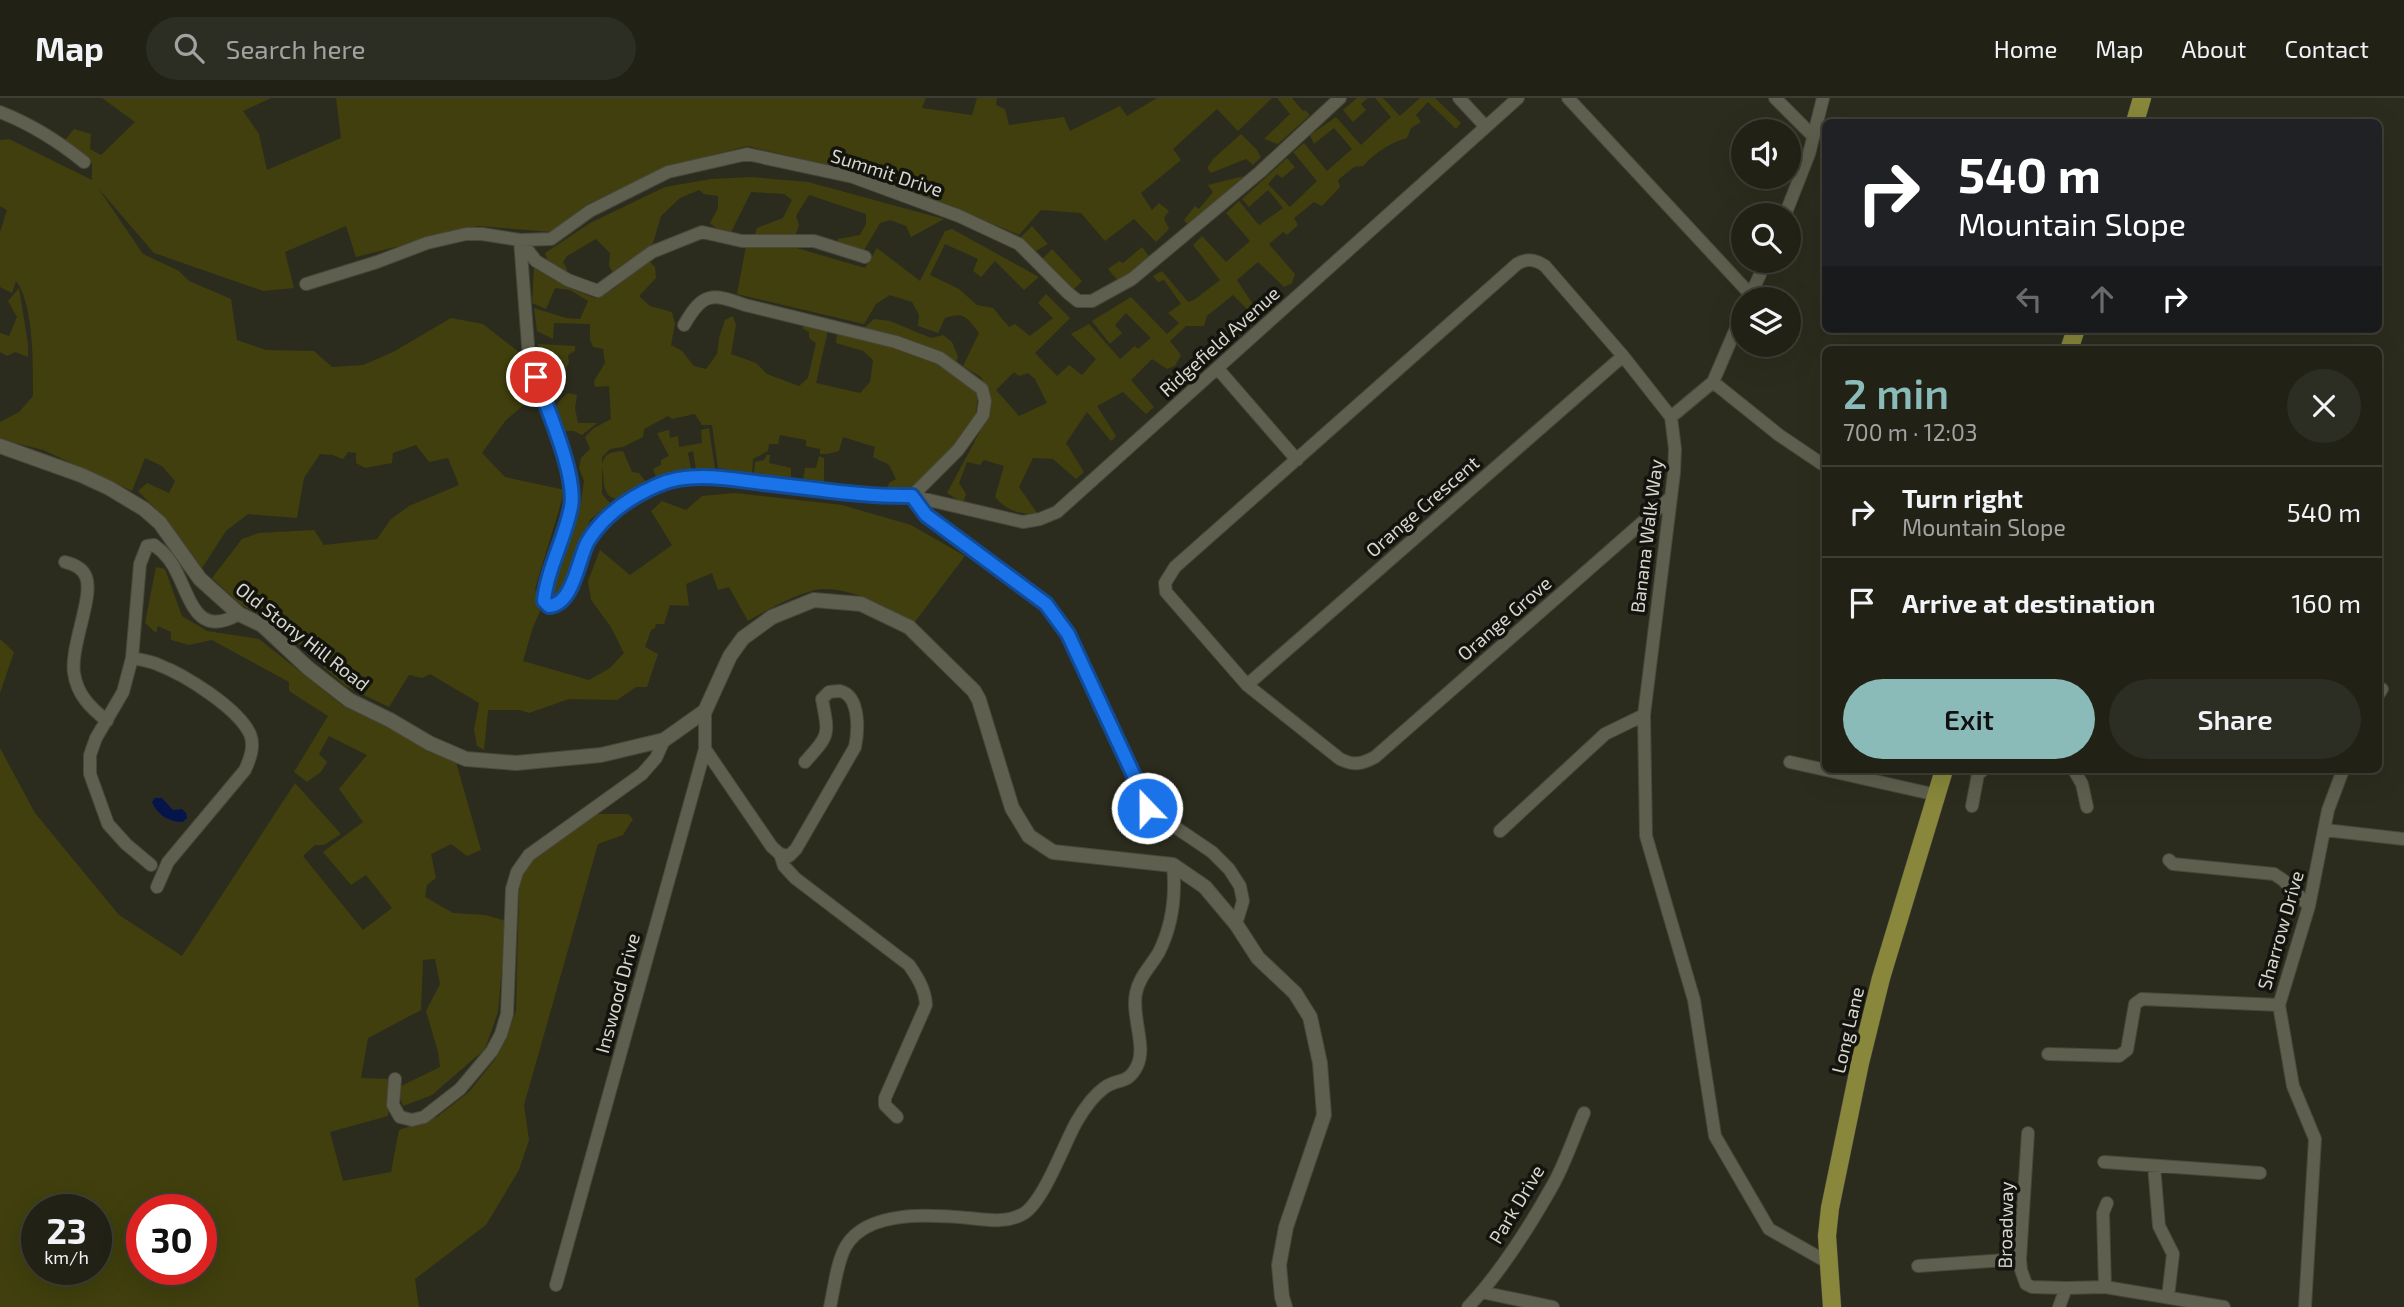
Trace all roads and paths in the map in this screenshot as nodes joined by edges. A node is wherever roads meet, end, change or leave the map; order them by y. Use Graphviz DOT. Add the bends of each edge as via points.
graph roads {
  1 [pos="1340,98"];
  2 [pos="1459,98"];
  3 [pos="1518,98"];
  4 [pos="1569,98"];
  5 [pos="1775,98"];
  6 [pos="1823,98"];
  7 [pos="2142,98"];
  8 [pos="0,112"];
  9 [pos="2136,119"];
  10 [pos="1485,126"];
  11 [pos="1813,136"];
  12 [pos="84,162"];
  13 [pos="1790,203"];
  14 [pos="520,240"];
  15 [pos="865,257"];
  16 [pos="306,284"];
  17 [pos="1741,287"];
  18 [pos="684,325"];
  19 [pos="1731,340"];
  20 [pos="1623,356"];
  21 [pos="1217,369"];
  22 [pos="1713,382"];
  23 [pos="1671,417"];
  24 [pos="0,446"];
  25 [pos="1297,460"];
  26 [pos="1822,464"];
  27 [pos="912,496"];
  28 [pos="1670,498"];
  29 [pos="65,562"];
  30 [pos="239,614"];
  31 [pos="132,659"];
  32 [pos="1247,685"];
  33 [pos="705,711"];
  34 [pos="1644,715"];
  35 [pos="107,721"];
  36 [pos="664,740"];
  37 [pos="705,749"];
  38 [pos="805,762"];
  39 [pos="1790,762"];
  40 [pos="1822,769"];
  41 [pos="1839,773"];
  42 [pos="1943,773"];
  43 [pos="1979,773"];
  44 [pos="2076,773"];
  45 [pos="2342,773"];
  46 [pos="1937,795"];
  47 [pos="1972,806"];
  48 [pos="2087,807"];
  49 [pos="2325,830"];
  50 [pos="1500,831"];
  51 [pos="2404,839"];
  52 [pos="780,854"];
  53 [pos="2169,860"];
  54 [pos="151,864"];
  55 [pos="1173,865"];
  56 [pos="157,887"];
  57 [pos="2309,906"];
  58 [pos="1236,924"];
  59 [pos="2279,1004"];
  60 [pos="2049,1054"];
  61 [pos="395,1079"];
  62 [pos="1584,1113"];
  63 [pos="897,1117"];
  64 [pos="2028,1133"];
  65 [pos="2104,1162"];
  66 [pos="2154,1166"];
  67 [pos="2260,1173"];
  68 [pos="2107,1203"];
  69 [pos="2020,1259"];
  70 [pos="1829,1263"];
  71 [pos="1919,1266"];
  72 [pos="556,1284"];
  73 [pos="2105,1287"];
  74 [pos="2066,1288"];
  75 [pos="1482,1292"];
  76 [pos="2176,1301"];
  77 [pos="830,1307"];
  78 [pos="1285,1307"];
  79 [pos="1468,1307"];
  80 [pos="1553,1307"];
  81 [pos="1832,1307"];
  82 [pos="2059,1307"];
  83 [pos="2224,1307"];
  84 [pos="2305,1307"];
  1 -- 14 [label="street, Summit Drive" via="1132,279 1092,300 1078,301 1019,244 959,216 853,177 747,154 668,172 590,211 551,239"];
  2 -- 10 [label="street"];
  3 -- 10 [label="street, Ridgefield Avenue"];
  4 -- 17 [label="street"];
  5 -- 11 [label="street"];
  6 -- 11 [label="street"];
  7 -- 9 [label="main road"];
  8 -- 12 [label="street" via="64,145"];
  10 -- 21 [label="street, Ridgefield Avenue"];
  11 -- 13 [label="street"];
  14 -- 15 [label="street" via="536,261 598,291 652,253 702,232 742,241 814,241"];
  14 -- 16 [label="street, Summit Drive" via="466,234"];
  14 -- 27 [label="street, Ridgefield Avenue" via="530,358 572,492 545,592 549,606 571,588 587,542 607,515 660,484 700,476"];
  18 -- 27 [label="street" via="702,300 724,298 896,342 940,358 972,379 982,388 983,415 958,450"];
  19 -- 22 [label="street"];
  20 -- 23 [label="street"];
  20 -- 25 [label="street" via="1545,266 1524,260"];
  20 -- 32 [label="street, Orange Crescent"];
  21 -- 25 [label="street"];
  21 -- 27 [label="street, Ridgefield Avenue" via="1056,512 1040,519 1023,522"];
  22 -- 23 [label="street"];
  22 -- 26 [label="street"];
  23 -- 28 [label="street, Banana Walk Way" via="1675,449"];
  24 -- 30 [label="street, Old Stony Hill Road" via="80,475 144,509 160,523 200,579"];
  25 -- 32 [label="street" via="1175,567 1166,583 1170,598"];
  27 -- 58 [label="street" via="926,515 1046,604 1068,634 1147,808 1212,852 1240,886 1243,901"];
  28 -- 32 [label="street, Orange Grove" via="1362,764 1340,759"];
  28 -- 34 [label="street, Banana Walk Way"];
  29 -- 35 [label="street" via="86,575 88,587 74,674 89,707"];
  30 -- 31 [label="street" via="219,622 198,615 168,558 153,545 147,547 140,564"];
  30 -- 36 [label="street, Old Stony Hill Road" via="261,625 349,700 466,759 516,763 601,755"];
  31 -- 35 [label="street" via="123,692"];
  31 -- 56 [label="street" via="182,676 219,700 250,734 252,753 245,770 168,862"];
  33 -- 36 [label="street, Old Stony Hill Road"];
  33 -- 37 [label="street, Inswood Drive"];
  33 -- 55 [label="street" via="743,638 772,617 814,600 861,604 909,627 974,691 1012,808 1029,836 1052,852"];
  34 -- 50 [label="street" via="1605,734"];
  34 -- 70 [label="street, Banana Walk Way" via="1646,836 1694,1000 1715,1136 1769,1229"];
  35 -- 54 [label="street" via="90,755 90,774 108,824"];
  36 -- 61 [label="street" via="642,774 529,855 517,872 512,889 507,1014 492,1051 460,1089 424,1117 400,1117 393,1105"];
  37 -- 52 [label="street"];
  37 -- 72 [label="street, Inswood Drive"];
  38 -- 52 [label="street" via="825,740 822,699 829,692 849,696 858,733 855,747 796,849 789,856"];
  39 -- 40 [label="street"];
  41 -- 46 [label="street"];
  42 -- 46 [label="main road, Long Lane"];
  43 -- 47 [label="street"];
  44 -- 48 [label="street"];
  45 -- 49 [label="street, Sharrow Drive"];
  46 -- 70 [label="main road, Long Lane" via="1860,1063 1830,1208"];
  49 -- 51 [label="street"];
  49 -- 57 [label="street, Sharrow Drive"];
  52 -- 63 [label="street" via="795,878 909,965 918,977 926,1005 885,1098 885,1105"];
  53 -- 57 [label="street" via="2274,874"];
  55 -- 58 [label="street" via="1205,887"];
  55 -- 77 [label="street" via="1176,889 1171,918 1164,942 1136,993 1139,1064 1130,1078 1106,1086 1089,1104 1036,1200 1024,1214 1010,1220 926,1214 871,1225 845,1246"];
  57 -- 59 [label="street, Sharrow Drive"];
  58 -- 78 [label="street" via="1258,958 1296,993 1310,1017 1320,1063 1324,1115 1286,1227 1279,1265"];
  59 -- 60 [label="street" via="2142,999 2135,1004 2124,1054"];
  59 -- 84 [label="street, Sharrow Drive" via="2293,1086 2315,1139"];
  62 -- 75 [label="street, Park Drive" via="1555,1181"];
  64 -- 69 [label="street, Broadway"];
  65 -- 66 [label="street"];
  66 -- 67 [label="street"];
  66 -- 76 [label="street" via="2159,1226 2173,1254"];
  68 -- 73 [label="street" via="2103,1213"];
  69 -- 71 [label="street"];
  69 -- 74 [label="street, Broadway" via="2026,1284"];
  70 -- 81 [label="main road, Long Lane"];
  73 -- 74 [label="street, Broadway"];
  73 -- 76 [label="street, Broadway"];
  74 -- 82 [label="street"];
  75 -- 79 [label="street, Park Drive"];
  75 -- 80 [label="street"];
  76 -- 83 [label="street, Broadway"];
}
